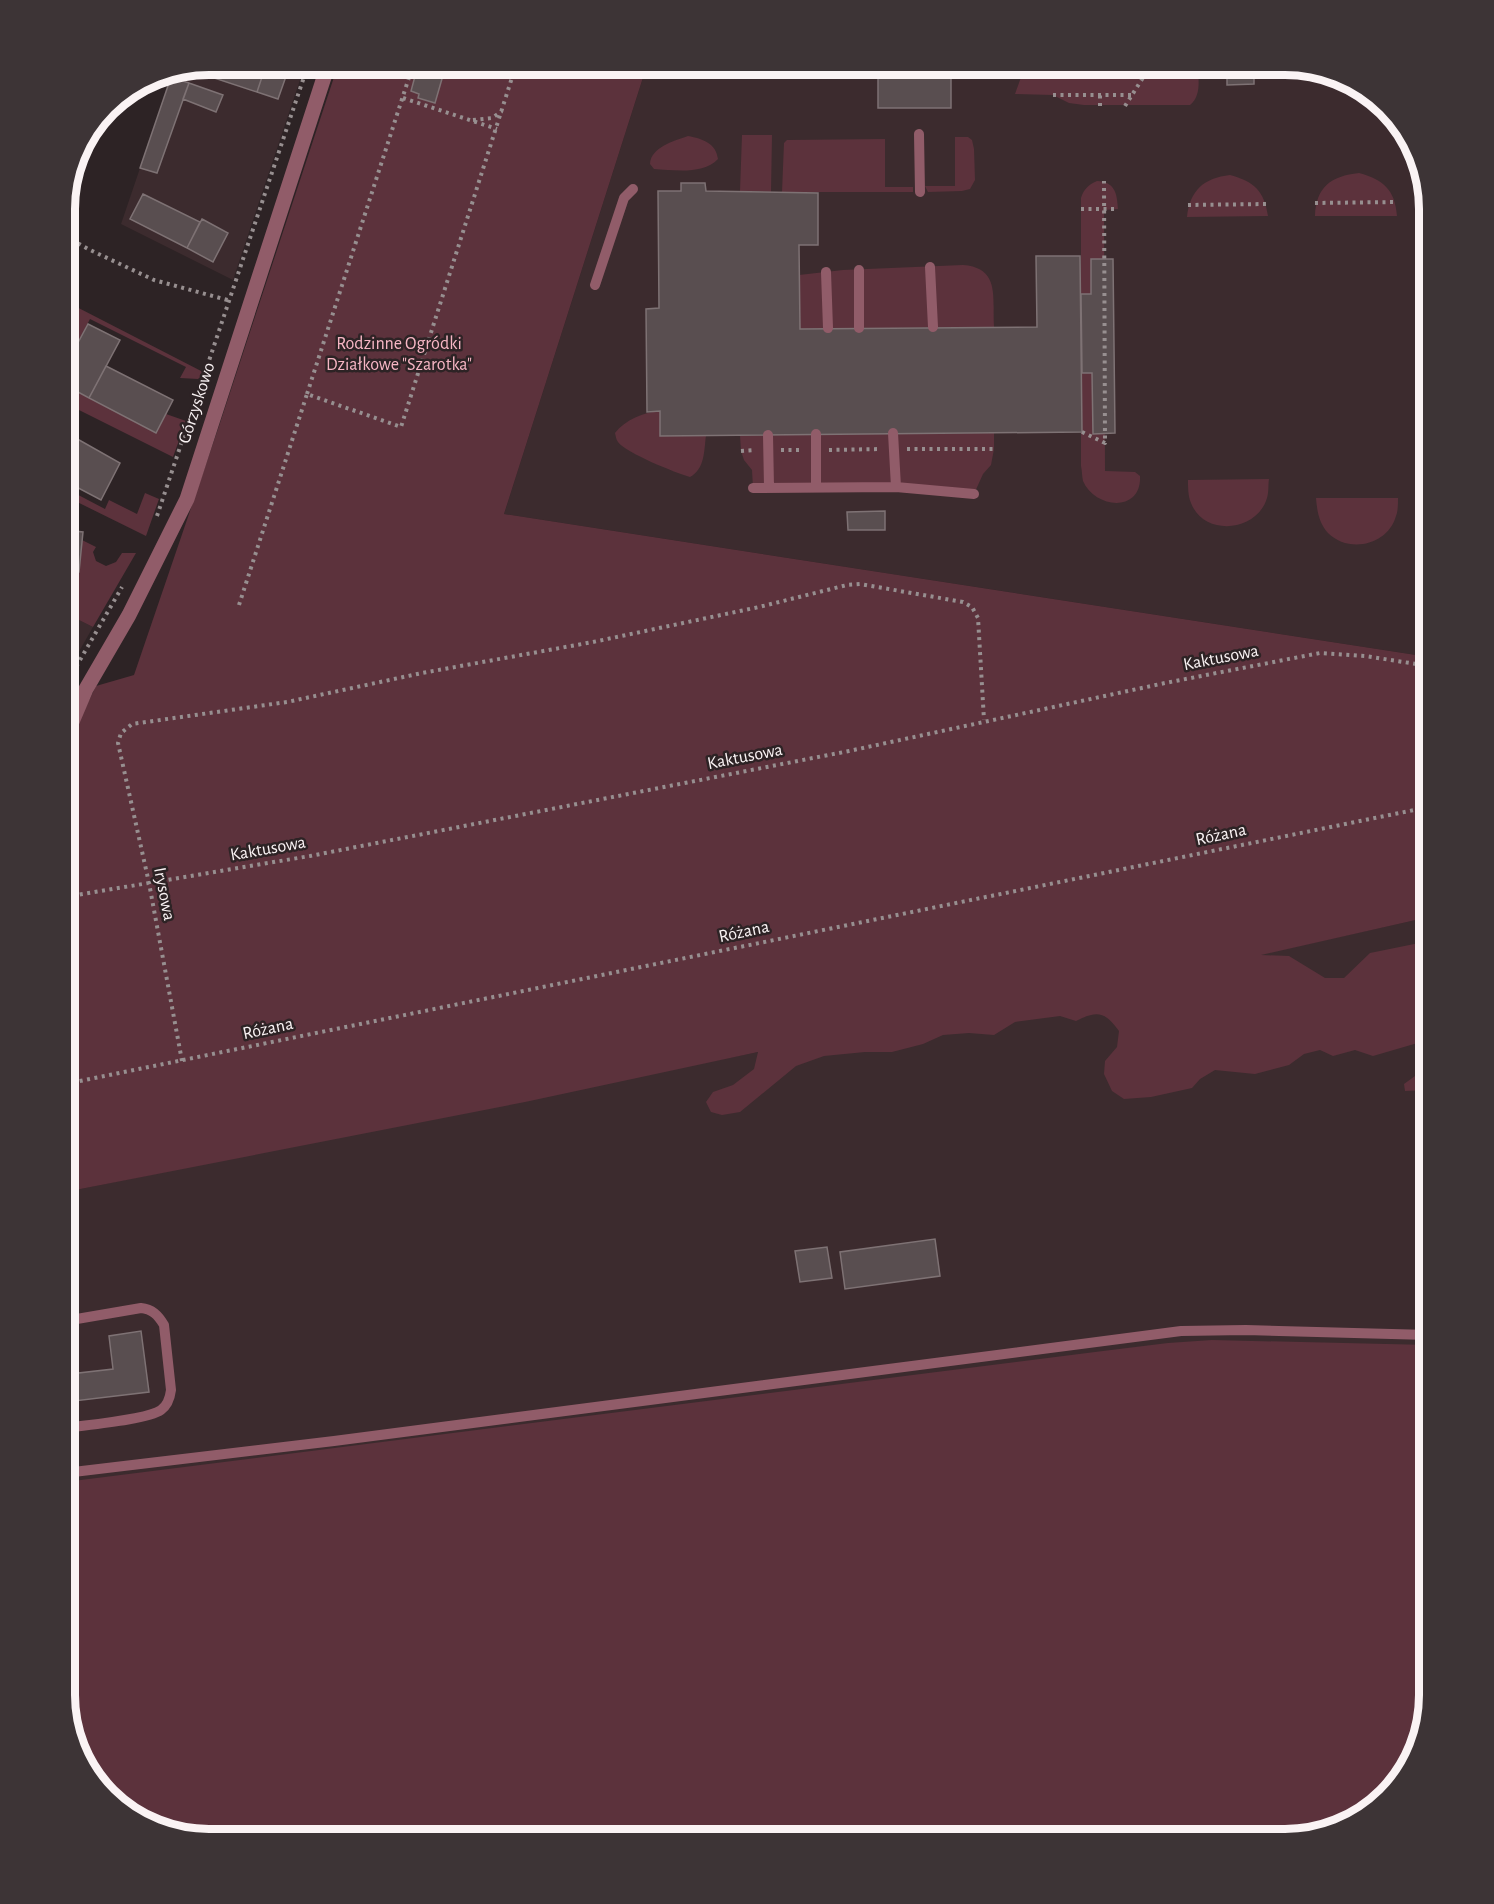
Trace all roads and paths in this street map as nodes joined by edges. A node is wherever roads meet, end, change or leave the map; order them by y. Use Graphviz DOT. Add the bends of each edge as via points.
graph roads {
  1 [pos="304,75"];
  2 [pos="324,75"];
  3 [pos="410,75"];
  4 [pos="513,75"];
  5 [pos="1145,75"];
  6 [pos="1053,95"];
  7 [pos="1100,95"];
  8 [pos="1132,95"];
  9 [pos="403,98"];
  10 [pos="1100,106"];
  11 [pos="1125,106"];
  12 [pos="502,110"];
  13 [pos="470,120"];
  14 [pos="497,129"];
  15 [pos="920,134"];
  16 [pos="1104,181"];
  17 [pos="633,189"];
  18 [pos="920,192"];
  19 [pos="1396,202"];
  20 [pos="1315,203"];
  21 [pos="1266,204"];
  22 [pos="1188,205"];
  23 [pos="1081,209"];
  24 [pos="1104,209"];
  25 [pos="1118,209"];
  26 [pos="75,241"];
  27 [pos="930,267"];
  28 [pos="859,270"];
  29 [pos="826,272"];
  30 [pos="595,285"];
  31 [pos="230,301"];
  32 [pos="249,305"];
  33 [pos="933,327"];
  34 [pos="828,328"];
  35 [pos="859,328"];
  36 [pos="307,394"];
  37 [pos="1082,432"];
  38 [pos="816,434"];
  39 [pos="892,434"];
  40 [pos="768,435"];
  41 [pos="892,448"];
  42 [pos="994,448"];
  43 [pos="767,450"];
  44 [pos="815,450"];
  45 [pos="741,451"];
  46 [pos="769,487"];
  47 [pos="816,487"];
  48 [pos="896,487"];
  49 [pos="753,488"];
  50 [pos="974,494"];
  51 [pos="156,520"];
  52 [pos="123,586"];
  53 [pos="239,605"];
  54 [pos="1419,664"];
  55 [pos="75,669"];
  56 [pos="75,715"];
  57 [pos="984,720"];
  58 [pos="1419,809"];
  59 [pos="149,883"];
  60 [pos="75,895"];
  61 [pos="182,1061"];
  62 [pos="75,1082"];
  63 [pos="75,1319"];
  64 [pos="1419,1335"];
  65 [pos="75,1426"];
  66 [pos="75,1472"];
  1 -- 31 [label="path"];
  2 -- 32 [label="street, Górzyskowo"];
  3 -- 9 [label="path"];
  4 -- 12 [label="path"];
  5 -- 8 [label="path"];
  6 -- 7 [label="path"];
  7 -- 8 [label="path"];
  7 -- 10 [label="path"];
  8 -- 11 [label="path"];
  9 -- 13 [label="path"];
  9 -- 36 [label="path"];
  12 -- 13 [label="path" via="492,118"];
  12 -- 14 [label="path"];
  13 -- 14 [label="path"];
  14 -- 36 [label="path" via="401,427"];
  15 -- 18 [label="lane"];
  16 -- 24 [label="path"];
  17 -- 30 [label="lane" via="624,198"];
  19 -- 20 [label="path"];
  21 -- 22 [label="path"];
  23 -- 24 [label="path"];
  24 -- 25 [label="path"];
  24 -- 37 [label="path" via="1105,443"];
  26 -- 31 [label="path" via="154,280"];
  27 -- 33 [label="lane"];
  28 -- 35 [label="lane"];
  29 -- 34 [label="lane"];
  31 -- 32 [label="path"];
  31 -- 51 [label="path"];
  32 -- 56 [label="street, Górzyskowo" via="187,500"];
  36 -- 53 [label="path"];
  38 -- 44 [label="lane"];
  39 -- 41 [label="lane"];
  40 -- 43 [label="lane"];
  41 -- 42 [label="path"];
  41 -- 44 [label="path"];
  41 -- 48 [label="lane"];
  43 -- 44 [label="path"];
  43 -- 45 [label="path"];
  43 -- 46 [label="lane"];
  44 -- 47 [label="lane"];
  46 -- 47 [label="lane"];
  46 -- 49 [label="lane"];
  47 -- 48 [label="lane"];
  48 -- 50 [label="lane"];
  52 -- 55 [label="path"];
  54 -- 57 [label="path, Kaktusowa" via="1320,653"];
  57 -- 59 [label="path, Kaktusowa" via="849,751 310,856"];
  57 -- 59 [label="path, Irysowa" via="978,618 972,607 963,602 860,584 637,633 287,702 132,724 121,733 118,743"];
  58 -- 61 [label="path, Różana"];
  59 -- 60 [label="path, Kaktusowa"];
  59 -- 61 [label="path, Irysowa"];
  61 -- 62 [label="path, Różana"];
  63 -- 65 [label="lane" via="149,1309 164,1325 171,1390 162,1409 148,1416"];
  64 -- 66 [label="lane" via="1181,1331"];
}
